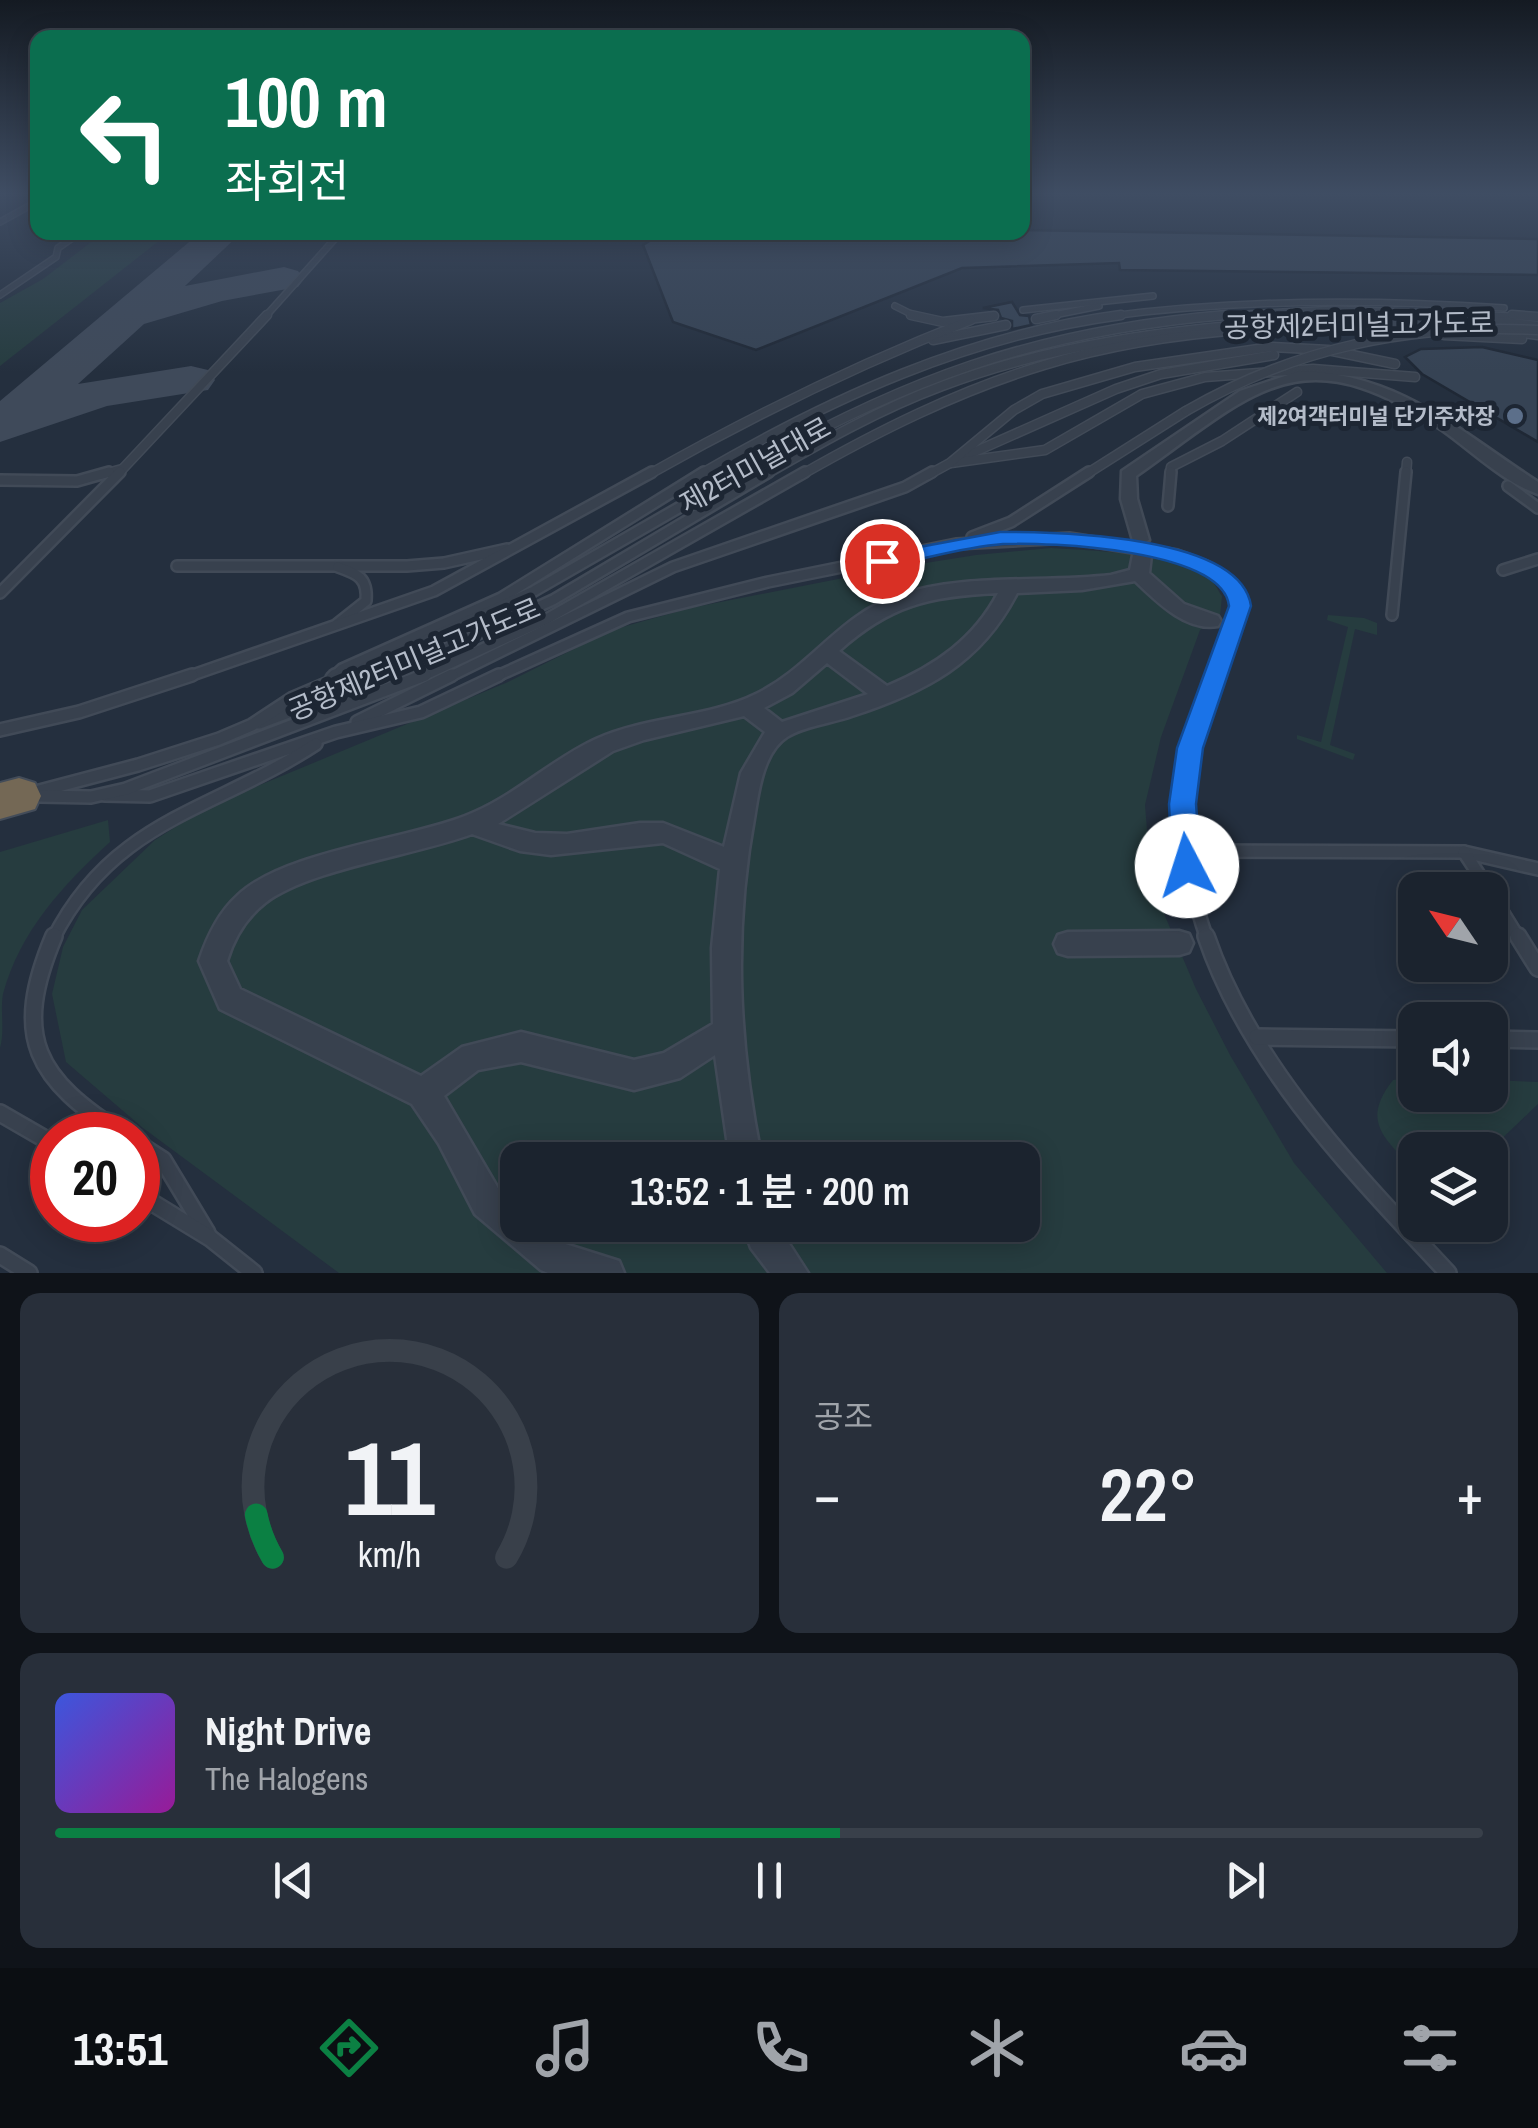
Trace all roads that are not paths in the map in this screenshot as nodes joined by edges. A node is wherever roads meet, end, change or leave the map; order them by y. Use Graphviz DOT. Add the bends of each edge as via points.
graph roads {
  1 [pos="57,252"];
  2 [pos="322,252"];
  3 [pos="0,295"];
  4 [pos="1153,296"];
  5 [pos="1127,299"];
  6 [pos="895,306"];
  7 [pos="1023,310"];
  8 [pos="1538,314"];
  9 [pos="994,316"];
  10 [pos="1036,319"];
  11 [pos="972,320"];
  12 [pos="1006,325"];
  13 [pos="1538,333"];
  14 [pos="889,352"];
  15 [pos="1274,356"];
  16 [pos="1395,364"];
  17 [pos="1415,377"];
  18 [pos="1296,392"];
  19 [pos="1407,462"];
  20 [pos="950,463"];
  21 [pos="127,467"];
  22 [pos="0,480"];
  23 [pos="77,481"];
  24 [pos="1508,486"];
  25 [pos="1538,490"];
  26 [pos="1168,506"];
  27 [pos="1538,508"];
  28 [pos="86,510"];
  29 [pos="956,544"];
  30 [pos="523,546"];
  31 [pos="1140,556"];
  32 [pos="1538,560"];
  33 [pos="328,564"];
  34 [pos="177,566"];
  35 [pos="1503,570"];
  36 [pos="1010,588"];
  37 [pos="0,593"];
  38 [pos="1392,615"];
  39 [pos="1211,621"];
  40 [pos="328,631"];
  41 [pos="826,652"];
  42 [pos="324,685"];
  43 [pos="886,696"];
  44 [pos="746,706"];
  45 [pos="249,727"];
  46 [pos="0,730"];
  47 [pos="779,731"];
  48 [pos="336,732"];
  49 [pos="104,796"];
  50 [pos="10,799"];
  51 [pos="473,824"];
  52 [pos="1184,851"];
  53 [pos="1464,852"];
  54 [pos="732,863"];
  55 [pos="1538,869"];
  56 [pos="1477,872"];
  57 [pos="1508,921"];
  58 [pos="1179,943"];
  59 [pos="1068,944"];
  60 [pos="1538,968"];
  61 [pos="729,1030"];
  62 [pos="1257,1038"];
  63 [pos="1398,1039"];
  64 [pos="1508,1039"];
  65 [pos="1538,1040"];
  66 [pos="424,1094"];
  67 [pos="0,1112"];
  68 [pos="89,1112"];
  69 [pos="30,1130"];
  70 [pos="742,1142"];
  71 [pos="160,1158"];
  72 [pos="160,1207"];
  73 [pos="210,1238"];
  74 [pos="0,1256"];
  75 [pos="29,1273"];
  76 [pos="254,1273"];
  77 [pos="606,1273"];
  78 [pos="1448,1273"];
  1 -- 3 [label="lane"];
  2 -- 21 [label="lane"];
  4 -- 5 [label="lane"];
  5 -- 7 [label="lane"];
  5 -- 10 [label="lane"];
  6 -- 11 [label="lane" via="922,320"];
  8 -- 42 [label="lane, 제2터미널대로" via="1268,313 1084,334 992,356 824,426 494,613"];
  8 -- 42 [label="lane, 공항제2터미널고가도로" via="1356,300 1206,306 1082,322 983,346 865,388 674,490 504,596 342,669"];
  9 -- 11 [label="lane"];
  11 -- 14 [label="lane"];
  12 -- 14 [label="lane"];
  13 -- 29 [label="lane, bridge" via="1431,329 1268,366 1010,522"];
  13 -- 45 [label="lane, 공항제2터미널고가도로, bridge" via="1405,319 1226,325 1049,353 897,404 553,599 453,648"];
  13 -- 49 [label="lane, 제2터미널대로" via="1306,327 1119,348 996,380 914,414 545,620 343,710"];
  14 -- 30 [label="lane" via="727,430"];
  15 -- 20 [label="lane" via="1116,388"];
  16 -- 20 [label="lane" via="1328,350 1272,348 1135,367 1042,394"];
  17 -- 20 [label="lane" via="1300,368 1184,382 1141,395 1053,448"];
  18 -- 26 [label="lane" via="1171,468"];
  19 -- 38 [label="lane"];
  20 -- 48 [label="lane" via="905,486 673,567"];
  21 -- 23 [label="lane"];
  21 -- 28 [label="lane"];
  22 -- 23 [label="lane"];
  23 -- 28 [label="lane" via="94,494"];
  24 -- 27 [label="lane"];
  25 -- 31 [label="street" via="1387,392 1336,378 1292,376 1244,394 1128,474"];
  28 -- 37 [label="lane"];
  29 -- 48 [label="lane" via="628,618 421,712"];
  29 -- 52 [label="lane" via="1051,537 1140,548 1206,566 1238,594 1240,606 1190,748"];
  30 -- 33 [label="lane" via="444,563"];
  30 -- 40 [label="lane" via="434,591"];
  31 -- 36 [label="street" via="1086,585"];
  31 -- 39 [label="street" via="1177,609"];
  32 -- 35 [label="lane"];
  33 -- 34 [label="lane"];
  33 -- 40 [label="lane" via="359,574 368,587 366,602"];
  36 -- 41 [label="street" via="907,598 871,612"];
  36 -- 43 [label="street" via="979,638"];
  40 -- 46 [label="lane" via="79,712"];
  41 -- 43 [label="street"];
  41 -- 44 [label="street" via="805,674"];
  42 -- 45 [label="lane, 제2터미널대로"];
  43 -- 47 [label="street"];
  44 -- 47 [label="street"];
  44 -- 51 [label="street" via="608,743"];
  45 -- 50 [label="lane, 제2터미널대로" via="124,770"];
  47 -- 54 [label="street" via="753,765"];
  48 -- 49 [label="lane" via="150,796"];
  48 -- 68 [label="lane" via="144,834 98,873 64,915 41,966 32,1020 44,1068"];
  49 -- 50 [label="lane, 제2터미널대로"];
  51 -- 54 [label="street" via="545,847 654,832"];
  51 -- 66 [label="street" via="264,889 222,931 212,960 230,998"];
  52 -- 53 [label="lane"];
  52 -- 62 [label="lane" via="1200,923"];
  53 -- 55 [label="lane"];
  53 -- 56 [label="lane"];
  54 -- 61 [label="street" via="724,990"];
  57 -- 60 [label="lane"];
  58 -- 59 [label="street"];
  61 -- 66 [label="street" via="669,1066 634,1075 521,1047 472,1057"];
  61 -- 70 [label="street"];
  62 -- 63 [label="lane"];
  62 -- 78 [label="lane" via="1352,1170"];
  64 -- 65 [label="lane"];
  66 -- 77 [label="street" via="487,1202 553,1258"];
  67 -- 69 [label="lane"];
  71 -- 73 [label="lane"];
  72 -- 73 [label="lane"];
  73 -- 76 [label="lane"];
  74 -- 75 [label="lane"];
}
